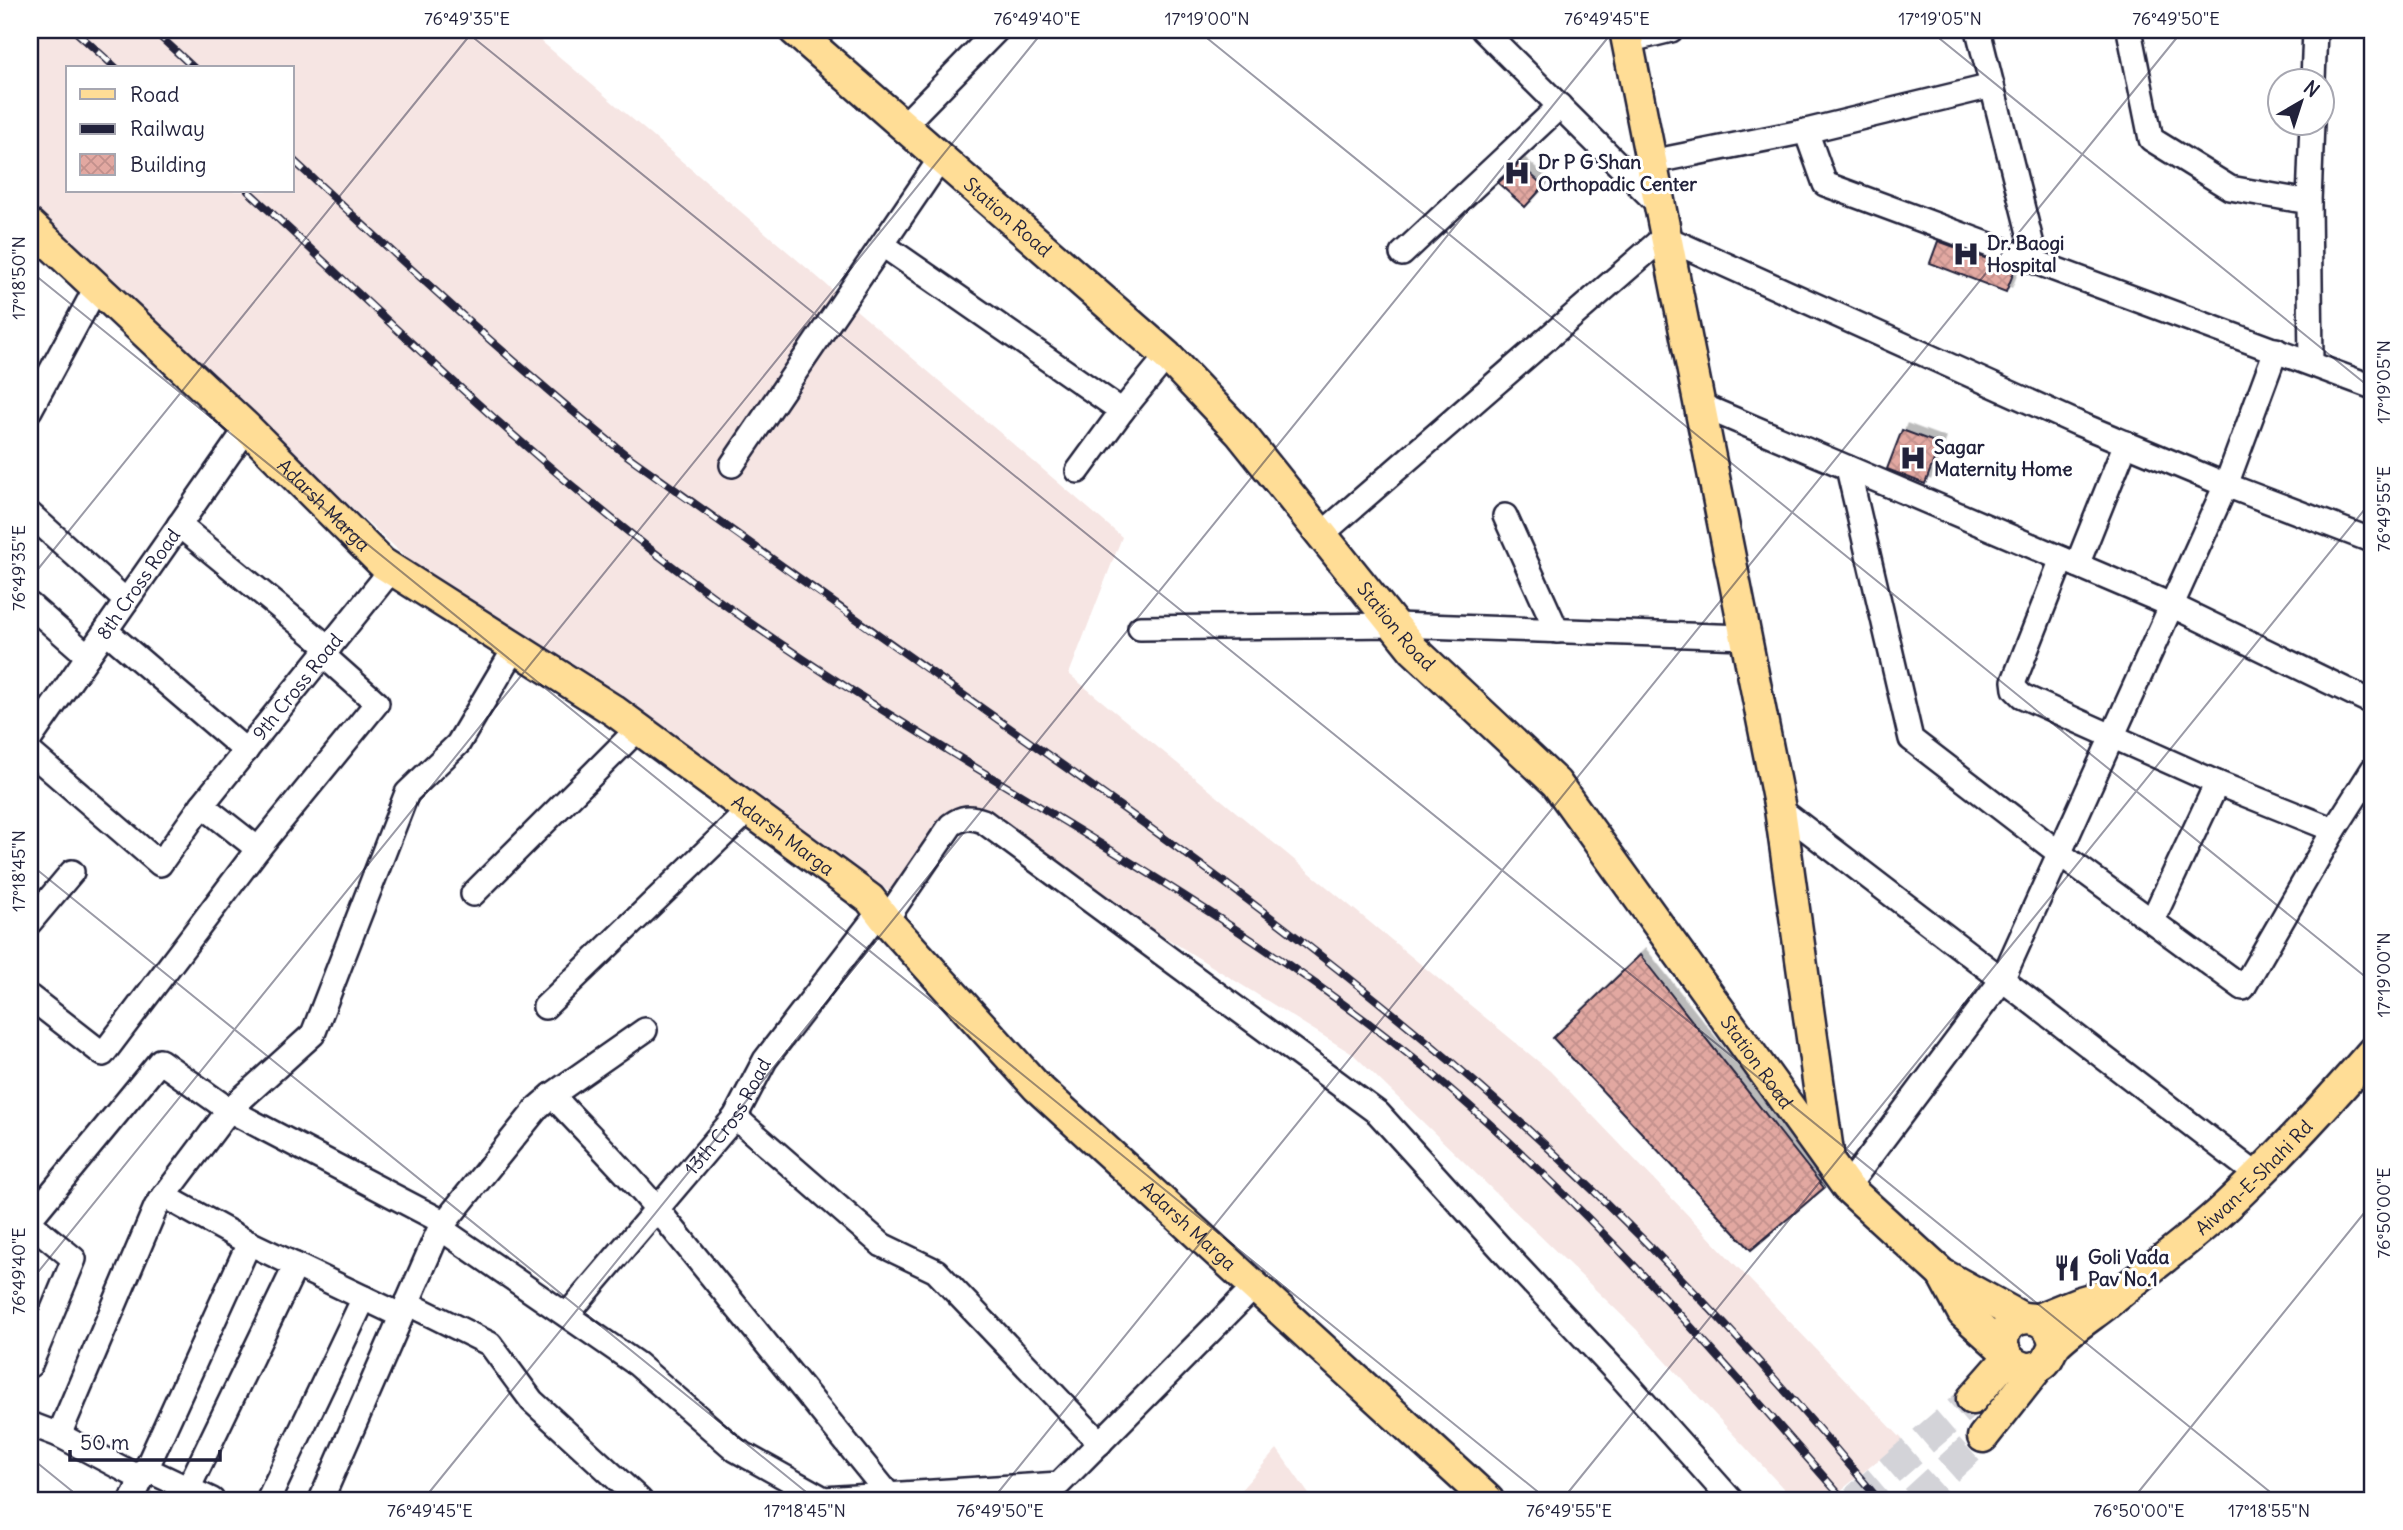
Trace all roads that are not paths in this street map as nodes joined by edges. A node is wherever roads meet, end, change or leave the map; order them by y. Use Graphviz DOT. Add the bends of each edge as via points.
graph roads {
  1 [pos="794,30"];
  2 [pos="997,30"];
  3 [pos="1483,30"];
  4 [pos="1671,30"];
  5 [pos="1978,30"];
  6 [pos="2129,30"];
  7 [pos="2315,30"];
  8 [pos="1626,35"];
  9 [pos="2314,66"];
  10 [pos="1992,86"];
  11 [pos="1560,106"];
  12 [pos="904,125"];
  13 [pos="1806,131"];
  14 [pos="2311,136"];
  15 [pos="941,158"];
  16 [pos="1651,162"];
  17 [pos="2309,202"];
  18 [pos="1660,206"];
  19 [pos="30,226"];
  20 [pos="1664,237"];
  21 [pos="883,245"];
  22 [pos="1402,254"];
  23 [pos="2036,261"];
  24 [pos="96,288"];
  25 [pos="2276,350"];
  26 [pos="1167,356"];
  27 [pos="2311,362"];
  28 [pos="2373,387"];
  29 [pos="1698,404"];
  30 [pos="30,410"];
  31 [pos="1122,411"];
  32 [pos="247,428"];
  33 [pos="2126,443"];
  34 [pos="732,465"];
  35 [pos="1849,468"];
  36 [pos="1077,471"];
  37 [pos="2226,485"];
  38 [pos="30,514"];
  39 [pos="1505,516"];
  40 [pos="180,525"];
  41 [pos="1322,534"];
  42 [pos="2373,541"];
  43 [pos="2070,562"];
  44 [pos="392,569"];
  45 [pos="126,601"];
  46 [pos="30,605"];
  47 [pos="2171,605"];
  48 [pos="1395,625"];
  49 [pos="1140,628"];
  50 [pos="106,631"];
  51 [pos="1557,631"];
  52 [pos="1746,637"];
  53 [pos="515,648"];
  54 [pos="326,652"];
  55 [pos="88,656"];
  56 [pos="2373,703"];
  57 [pos="639,728"];
  58 [pos="2113,735"];
  59 [pos="30,740"];
  60 [pos="246,751"];
  61 [pos="30,752"];
  62 [pos="2373,769"];
  63 [pos="2217,783"];
  64 [pos="202,805"];
  65 [pos="1780,809"];
  66 [pos="749,810"];
  67 [pos="2334,830"];
  68 [pos="258,849"];
  69 [pos="2059,853"];
  70 [pos="72,872"];
  71 [pos="472,894"];
  72 [pos="883,915"];
  73 [pos="2152,921"];
  74 [pos="30,922"];
  75 [pos="2002,980"];
  76 [pos="30,997"];
  77 [pos="545,1007"];
  78 [pos="645,1030"];
  79 [pos="2373,1051"];
  80 [pos="552,1095"];
  81 [pos="229,1110"];
  82 [pos="735,1117"];
  83 [pos="1829,1162"];
  84 [pos="2256,1175"];
  85 [pos="1847,1187"];
  86 [pos="164,1196"];
  87 [pos="657,1209"];
  88 [pos="30,1221"];
  89 [pos="443,1225"];
  90 [pos="249,1242"];
  91 [pos="296,1265"];
  92 [pos="1942,1274"];
  93 [pos="1255,1286"];
  94 [pos="2122,1290"];
  95 [pos="364,1298"];
  96 [pos="405,1309"];
  97 [pos="567,1315"];
  98 [pos="2030,1319"];
  99 [pos="2006,1354"];
  100 [pos="2046,1356"];
  101 [pos="30,1365"];
  102 [pos="1972,1399"];
  103 [pos="30,1424"];
  104 [pos="58,1435"];
  105 [pos="1983,1437"];
  106 [pos="1100,1443"];
  107 [pos="144,1474"];
  108 [pos="188,1489"];
  109 [pos="1051,1492"];
  110 [pos="889,1495"];
  111 [pos="132,1500"];
  112 [pos="212,1500"];
  113 [pos="268,1500"];
  114 [pos="321,1500"];
  115 [pos="640,1500"];
  116 [pos="1488,1500"];
  117 [pos="1731,1500"];
  1 -- 12 [label="main road, Station Road"];
  2 -- 12 [label="street"];
  3 -- 11 [label="street"];
  4 -- 8 [label="street"];
  5 -- 10 [label="street"];
  6 -- 17 [label="street" via="2151,139 2230,188"];
  7 -- 9 [label="street"];
  8 -- 16 [label="main road"];
  10 -- 13 [label="street"];
  10 -- 23 [label="street"];
  11 -- 18 [label="street"];
  11 -- 22 [label="street"];
  12 -- 15 [label="main road, Station Road"];
  13 -- 16 [label="street"];
  13 -- 23 [label="street" via="1825,184"];
  14 -- 17 [label="street"];
  15 -- 21 [label="street"];
  15 -- 26 [label="main road, Station Road"];
  16 -- 18 [label="main road"];
  17 -- 27 [label="street"];
  18 -- 20 [label="main road"];
  19 -- 24 [label="main road, Adarsh Marga"];
  20 -- 29 [label="main road"];
  20 -- 33 [label="street"];
  20 -- 41 [label="street"];
  21 -- 31 [label="street"];
  21 -- 34 [label="street"];
  23 -- 25 [label="street"];
  24 -- 30 [label="street"];
  24 -- 32 [label="main road, Adarsh Marga"];
  25 -- 27 [label="street"];
  25 -- 37 [label="street"];
  26 -- 31 [label="street"];
  26 -- 41 [label="main road, Station Road" via="1241,434"];
  27 -- 28 [label="street"];
  29 -- 35 [label="street"];
  29 -- 52 [label="main road"];
  31 -- 36 [label="street"];
  32 -- 40 [label="street, 8th Cross Road"];
  32 -- 44 [label="main road, Adarsh Marga"];
  33 -- 37 [label="street"];
  33 -- 43 [label="street"];
  35 -- 43 [label="street"];
  35 -- 69 [label="street" via="1911,739"];
  37 -- 42 [label="street"];
  37 -- 47 [label="street"];
  38 -- 45 [label="street"];
  39 -- 51 [label="street"];
  40 -- 45 [label="street, 8th Cross Road"];
  40 -- 54 [label="street"];
  41 -- 48 [label="main road, Station Road"];
  43 -- 47 [label="street"];
  43 -- 58 [label="street" via="2014,681 2015,690"];
  44 -- 53 [label="main road, Adarsh Marga"];
  44 -- 54 [label="street, 9th Cross Road"];
  45 -- 50 [label="street, 8th Cross Road"];
  46 -- 55 [label="street"];
  47 -- 56 [label="street"];
  47 -- 58 [label="street"];
  48 -- 49 [label="street"];
  48 -- 51 [label="street"];
  48 -- 83 [label="main road, Station Road" via="1415,650 1556,783"];
  50 -- 55 [label="street, 8th Cross Road"];
  50 -- 60 [label="street"];
  51 -- 52 [label="street"];
  52 -- 65 [label="main road"];
  53 -- 57 [label="main road, Adarsh Marga"];
  53 -- 81 [label="street" via="458,744 407,793 313,1034"];
  54 -- 60 [label="street, 9th Cross Road"];
  54 -- 68 [label="street" via="377,703"];
  55 -- 59 [label="street, 8th Cross Road"];
  57 -- 66 [label="main road, Adarsh Marga"];
  57 -- 71 [label="street"];
  58 -- 63 [label="street"];
  58 -- 69 [label="street"];
  60 -- 64 [label="street, 9th Cross Road"];
  61 -- 64 [label="street, 9th Cross Road" via="160,864"];
  62 -- 67 [label="street"];
  63 -- 67 [label="street"];
  63 -- 73 [label="street"];
  64 -- 68 [label="street"];
  65 -- 75 [label="street"];
  65 -- 83 [label="main road"];
  66 -- 72 [label="main road, Adarsh Marga" via="870,899"];
  66 -- 77 [label="street"];
  67 -- 73 [label="street" via="2243,988"];
  68 -- 76 [label="street" via="103,1054"];
  69 -- 73 [label="street"];
  69 -- 75 [label="street"];
  70 -- 74 [label="street"];
  72 -- 82 [label="street, 13th Cross Road" via="765,1060"];
  72 -- 93 [label="main road, Adarsh Marga" via="1037,1087"];
  72 -- 117 [label="street, 13th Cross Road" via="951,825 971,816 983,821 1378,1113"];
  75 -- 84 [label="street"];
  75 -- 85 [label="street"];
  78 -- 80 [label="street"];
  79 -- 84 [label="main road, Aiwan-E-Shahi Rd"];
  80 -- 87 [label="street"];
  80 -- 89 [label="street"];
  81 -- 86 [label="street"];
  81 -- 88 [label="street" via="160,1061"];
  81 -- 89 [label="street"];
  82 -- 87 [label="street, 13th Cross Road"];
  82 -- 106 [label="street" via="882,1245 936,1271"];
  83 -- 85 [label="main road, Station Road"];
  84 -- 94 [label="main road, Aiwan-E-Shahi Rd" via="2171,1255"];
  85 -- 92 [label="main road, Station Road"];
  86 -- 90 [label="street"];
  86 -- 104 [label="street"];
  87 -- 97 [label="street, 13th Cross Road"];
  87 -- 110 [label="street"];
  88 -- 101 [label="street" via="74,1259"];
  89 -- 96 [label="street"];
  89 -- 97 [label="street"];
  90 -- 91 [label="street"];
  90 -- 107 [label="street"];
  91 -- 95 [label="street"];
  91 -- 108 [label="street"];
  92 -- 98 [label="main road"];
  92 -- 99 [label="main road" via="1964,1313"];
  93 -- 106 [label="street"];
  93 -- 116 [label="main road, Adarsh Marga"];
  94 -- 98 [label="main road"];
  94 -- 100 [label="main road, Aiwan-E-Shahi Rd"];
  95 -- 96 [label="street"];
  95 -- 113 [label="street"];
  96 -- 114 [label="street"];
  96 -- 115 [label="street" via="491,1344 532,1401"];
  97 -- 110 [label="street" via="637,1364 736,1450 824,1499"];
  98 -- 99 [label="main road" via="2008,1327"];
  98 -- 100 [label="main road" via="2050,1330"];
  99 -- 100 [label="main road" via="2022,1367"];
  99 -- 102 [label="main road"];
  100 -- 105 [label="main road, Aiwan-E-Shahi Rd"];
  103 -- 104 [label="street"];
  104 -- 107 [label="street"];
  106 -- 109 [label="street"];
  107 -- 108 [label="street"];
  107 -- 111 [label="street"];
  108 -- 112 [label="street"];
  109 -- 110 [label="street"];
}
